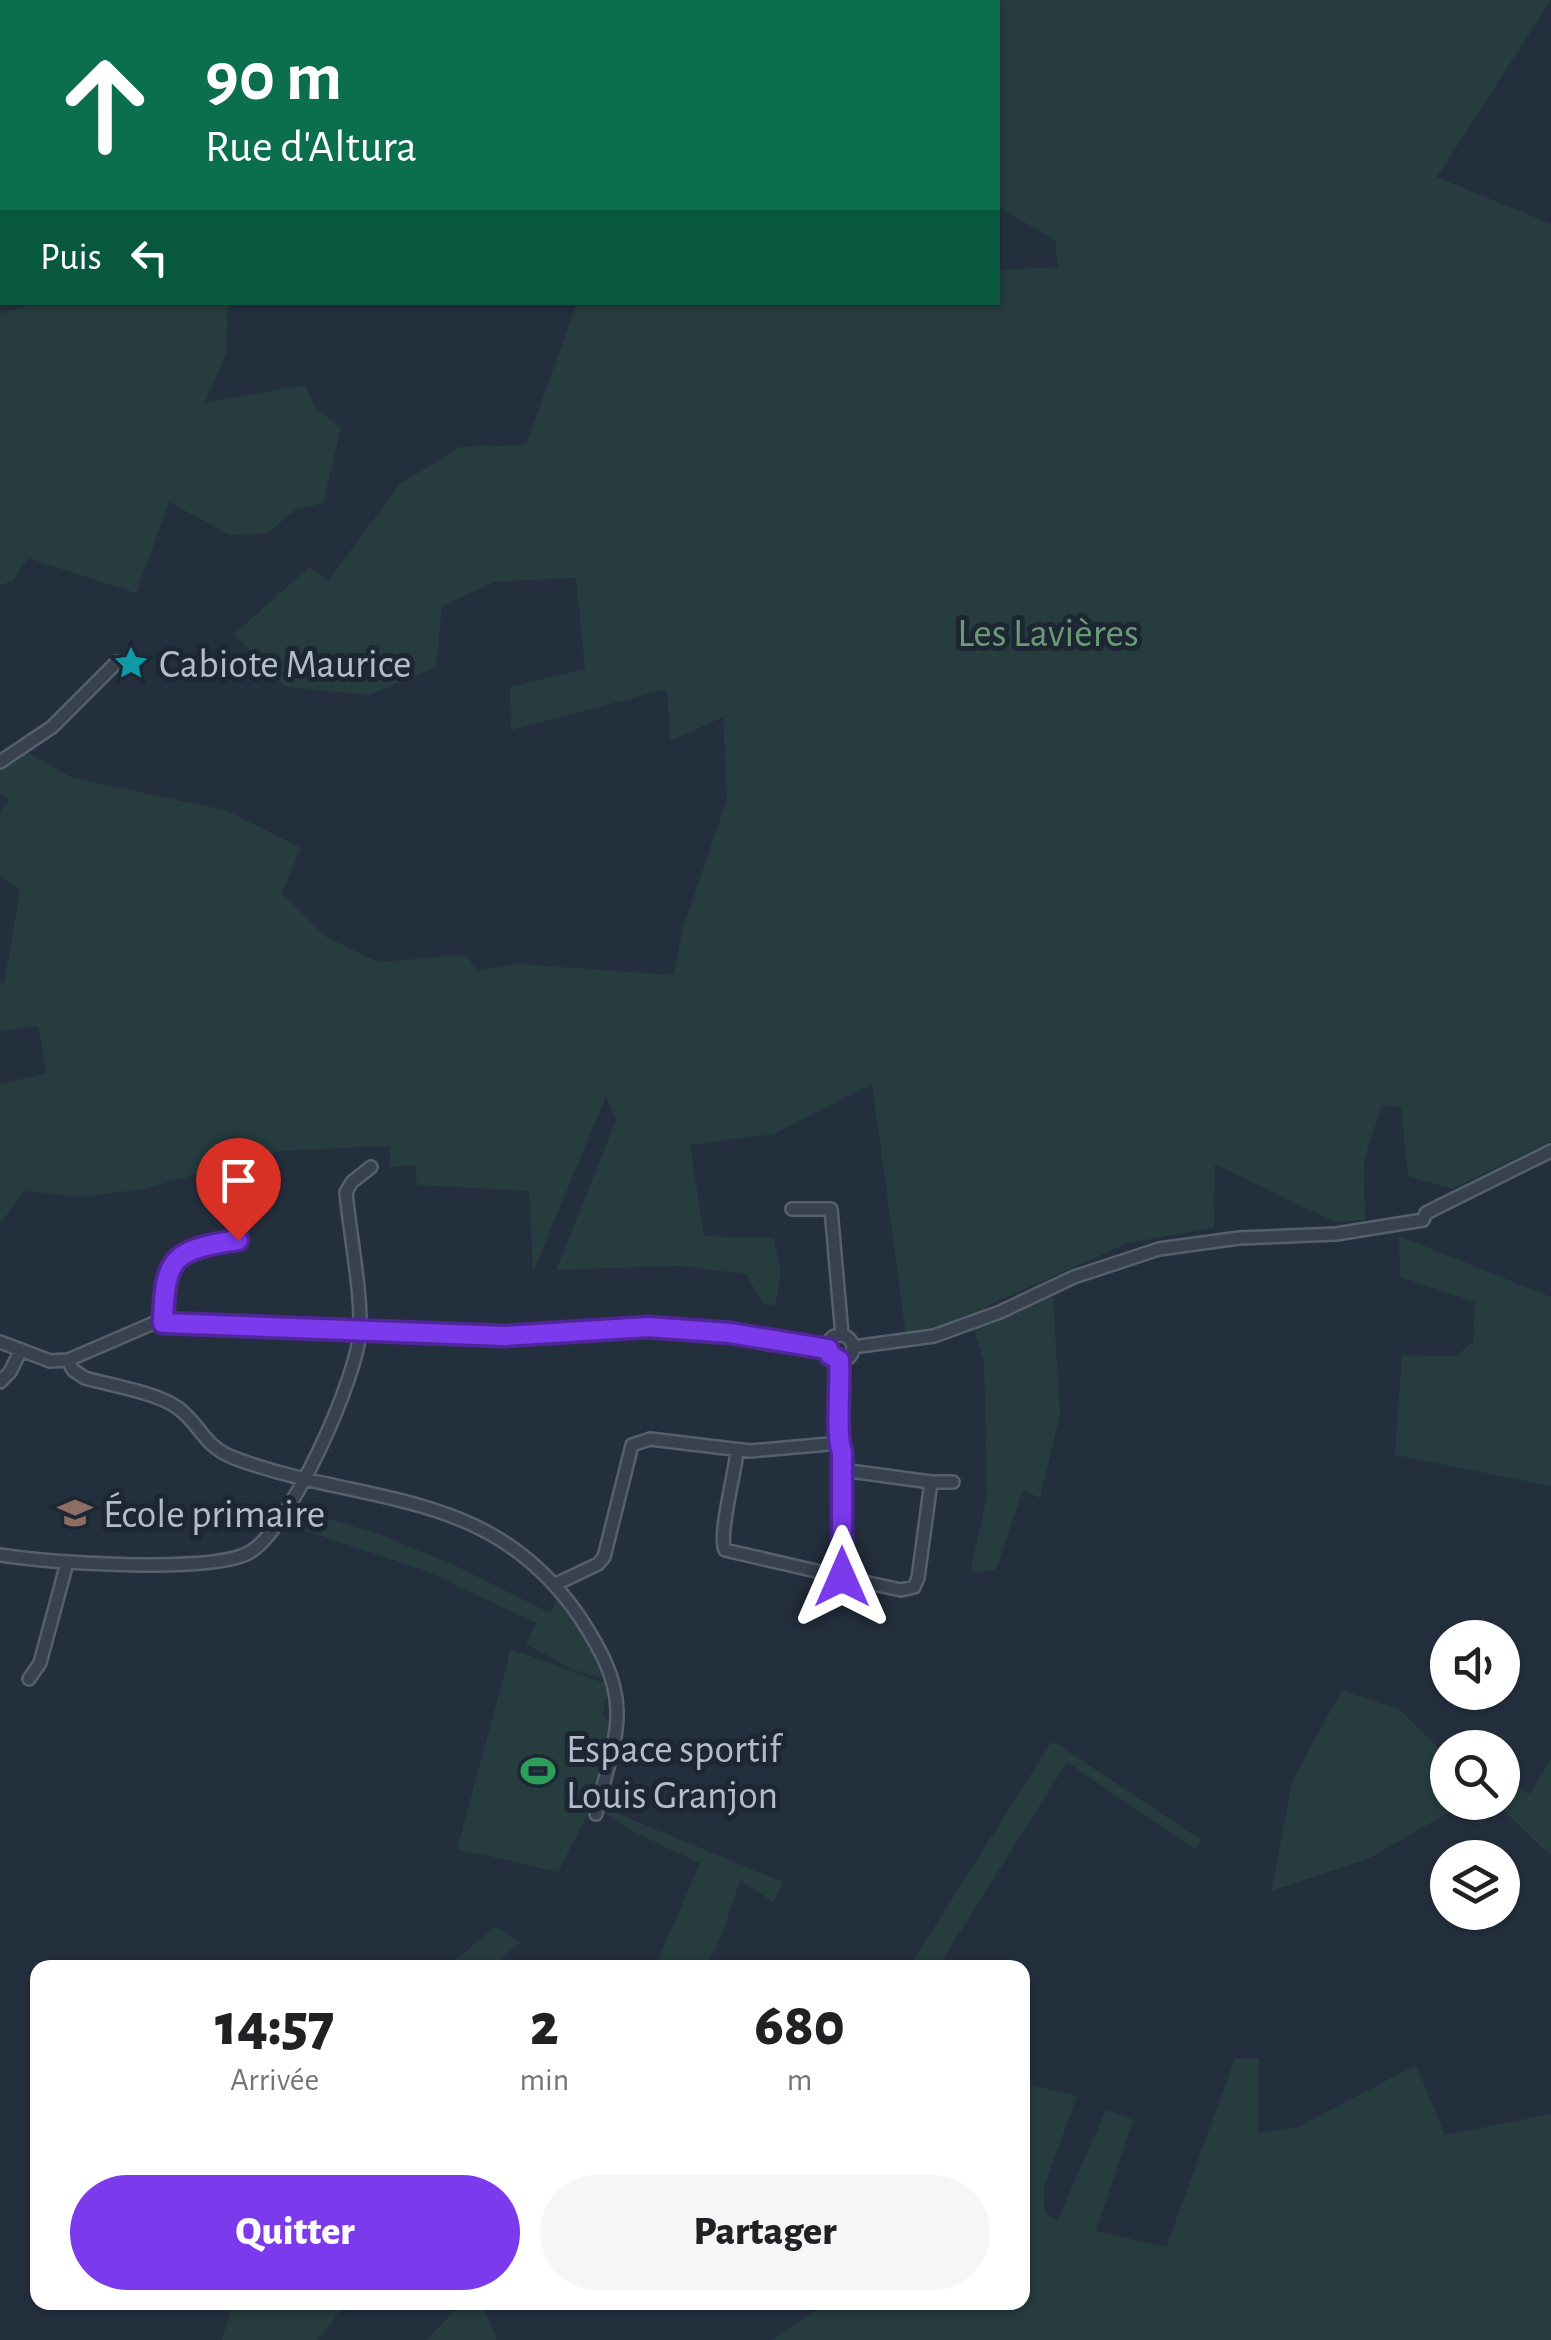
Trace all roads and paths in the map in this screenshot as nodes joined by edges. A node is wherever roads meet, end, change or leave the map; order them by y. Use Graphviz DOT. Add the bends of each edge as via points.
graph roads {
  1 [pos="116,662"];
  2 [pos="0,762"];
  3 [pos="1551,1150"];
  4 [pos="371,1168"];
  5 [pos="792,1209"];
  6 [pos="238,1240"];
  7 [pos="163,1323"];
  8 [pos="360,1332"];
  9 [pos="842,1335"];
  10 [pos="0,1342"];
  11 [pos="853,1348"];
  12 [pos="828,1349"];
  13 [pos="21,1350"];
  14 [pos="68,1360"];
  15 [pos="839,1360"];
  16 [pos="0,1382"];
  17 [pos="837,1440"];
  18 [pos="736,1452"];
  19 [pos="842,1470"];
  20 [pos="306,1479"];
  21 [pos="931,1482"];
  22 [pos="953,1482"];
  23 [pos="0,1555"];
  24 [pos="68,1563"];
  25 [pos="842,1577"];
  26 [pos="556,1584"];
  27 [pos="29,1679"];
  28 [pos="596,1814"];
  1 -- 2 [label="street" via="52,727"];
  3 -- 11 [label="street" via="1422,1220 1159,1248 934,1336"];
  4 -- 8 [label="street" via="346,1192"];
  5 -- 9 [label="street" via="831,1209"];
  6 -- 7 [label="street" via="190,1250 169,1268"];
  7 -- 8 [label="street"];
  7 -- 14 [label="street" via="146,1324"];
  8 -- 12 [label="street" via="505,1336 648,1327"];
  8 -- 20 [label="street" via="338,1407"];
  9 -- 11 [label="street"];
  9 -- 12 [label="street"];
  10 -- 13 [label="street"];
  11 -- 15 [label="street"];
  12 -- 15 [label="street"];
  13 -- 14 [label="street"];
  13 -- 16 [label="street"];
  14 -- 20 [label="street" via="85,1378 179,1408 222,1453"];
  15 -- 17 [label="street"];
  17 -- 18 [label="street"];
  17 -- 19 [label="street"];
  18 -- 25 [label="street" via="725,1550"];
  18 -- 26 [label="street" via="637,1441 627,1455 604,1557"];
  19 -- 21 [label="street"];
  19 -- 25 [label="street"];
  20 -- 24 [label="street" via="270,1534 246,1555"];
  20 -- 26 [label="street" via="455,1516"];
  21 -- 22 [label="street"];
  21 -- 25 [label="street" via="914,1587"];
  23 -- 24 [label="street"];
  24 -- 27 [label="street" via="40,1663"];
  26 -- 28 [label="street" via="599,1648 616,1691"];
}
